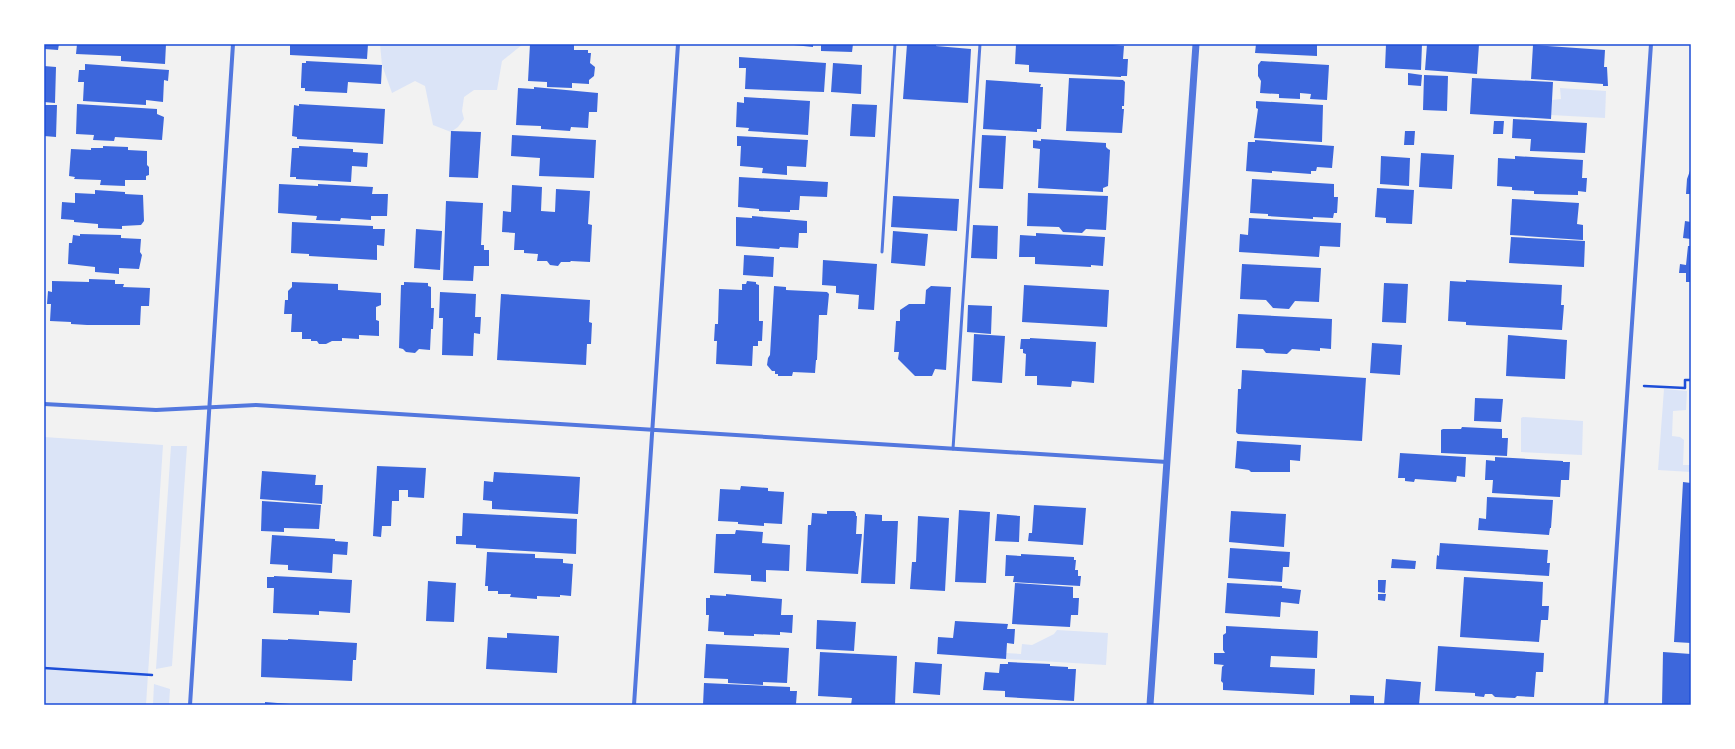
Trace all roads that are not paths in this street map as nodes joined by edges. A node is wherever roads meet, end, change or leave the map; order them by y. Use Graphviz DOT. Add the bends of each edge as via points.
graph roads {
  1 [pos="233,44"];
  2 [pos="678,44"];
  3 [pos="895,44"];
  4 [pos="980,44"];
  5 [pos="1196,44"];
  6 [pos="1651,44"];
  7 [pos="882,252"];
  8 [pos="44,404"];
  9 [pos="210,407"];
  10 [pos="652,430"];
  11 [pos="953,449"];
  12 [pos="1167,462"];
  13 [pos="190,705"];
  14 [pos="634,705"];
  15 [pos="1150,705"];
  16 [pos="1606,705"];
  1 -- 9 [label="street"];
  2 -- 10 [label="street"];
  3 -- 7 [label="lane"];
  4 -- 11 [label="lane"];
  5 -- 12 [label="street"];
  6 -- 16 [label="street"];
  8 -- 9 [label="street" via="156,410"];
  9 -- 10 [label="street" via="256,405"];
  9 -- 13 [label="street"];
  10 -- 11 [label="street"];
  10 -- 14 [label="street"];
  11 -- 12 [label="street"];
  12 -- 15 [label="street"];
}
